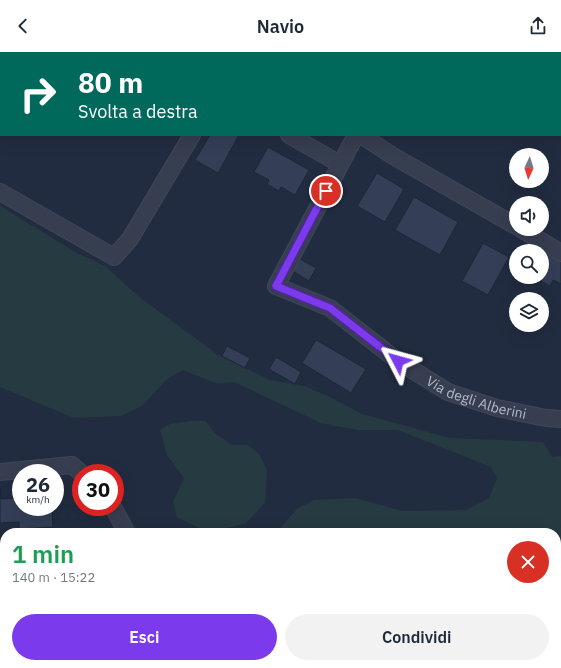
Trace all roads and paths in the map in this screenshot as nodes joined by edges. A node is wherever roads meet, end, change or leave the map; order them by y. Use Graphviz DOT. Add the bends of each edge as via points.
graph roads {
  1 [pos="191,136"];
  2 [pos="291,136"];
  3 [pos="355,136"];
  4 [pos="363,136"];
  5 [pos="340,164"];
  6 [pos="0,192"];
  7 [pos="509,222"];
  8 [pos="533,236"];
  9 [pos="561,253"];
  10 [pos="561,419"];
  11 [pos="72,465"];
  12 [pos="0,472"];
  13 [pos="118,516"];
  14 [pos="124,528"];
  1 -- 6 [label="street" via="130,239 114,257"];
  2 -- 5 [label="street"];
  3 -- 5 [label="street"];
  4 -- 7 [label="street"];
  5 -- 10 [label="street, Via degli Alberini" via="276,286 330,308 398,361 448,392 496,408"];
  8 -- 9 [label="street"];
  11 -- 12 [label="street"];
  13 -- 14 [label="street"];
}
